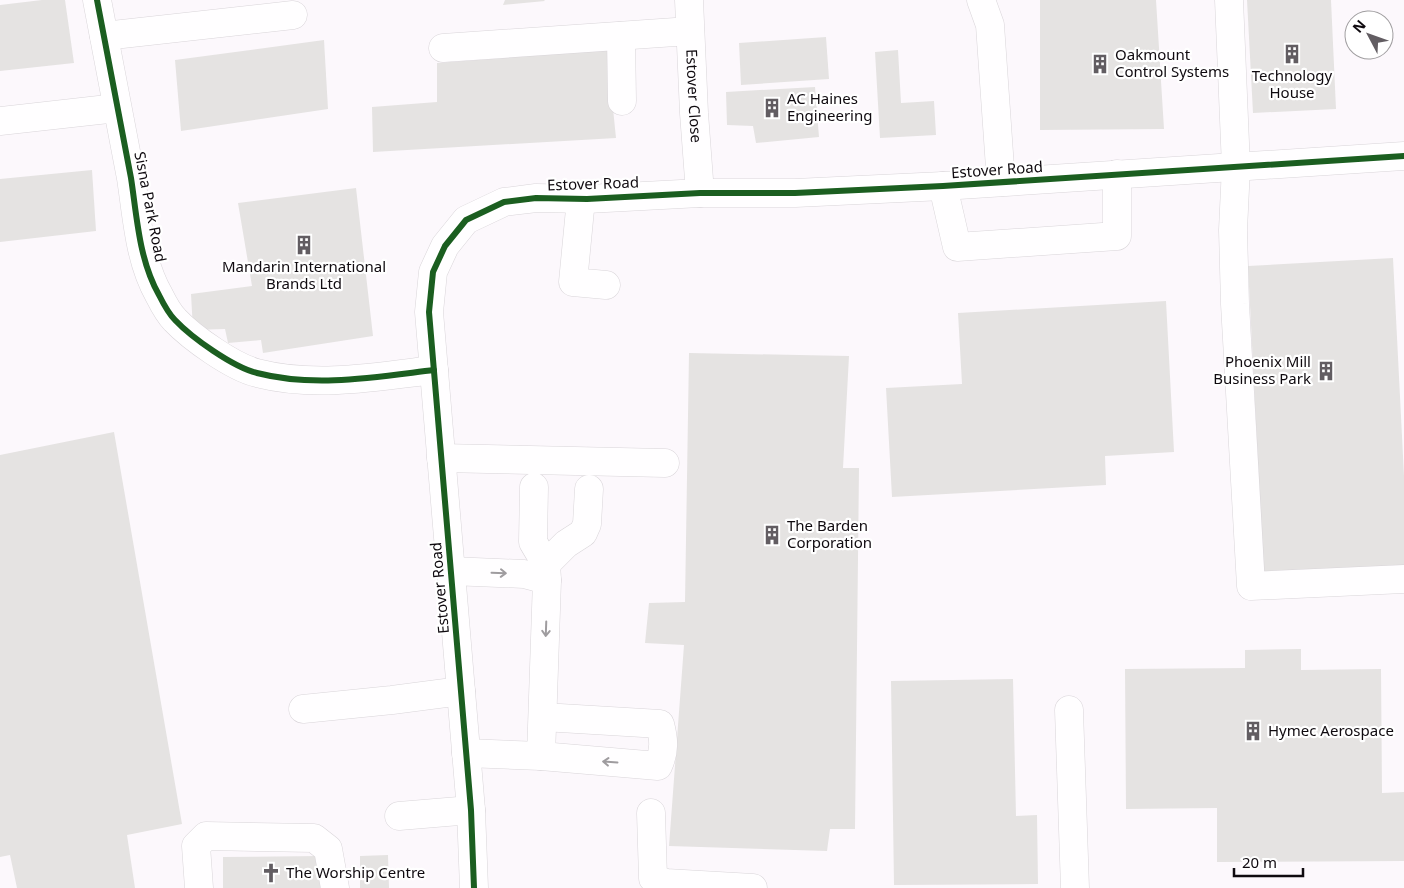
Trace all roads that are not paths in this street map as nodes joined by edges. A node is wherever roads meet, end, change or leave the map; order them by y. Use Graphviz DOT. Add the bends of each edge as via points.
graph roads {
  1 [pos="97,0"];
  2 [pos="689,0"];
  3 [pos="981,0"];
  4 [pos="1229,0"];
  5 [pos="293,15"];
  6 [pos="690,31"];
  7 [pos="104,36"];
  8 [pos="621,36"];
  9 [pos="443,48"];
  10 [pos="622,101"];
  11 [pos="117,108"];
  12 [pos="0,121"];
  13 [pos="1404,156"];
  14 [pos="1236,167"];
  15 [pos="1117,174"];
  16 [pos="1000,182"];
  17 [pos="943,186"];
  18 [pos="700,193"];
  19 [pos="581,199"];
  20 [pos="606,285"];
  21 [pos="434,370"];
  22 [pos="441,458"];
  23 [pos="666,463"];
  24 [pos="534,487"];
  25 [pos="589,489"];
  26 [pos="451,571"];
  27 [pos="546,572"];
  28 [pos="1404,579"];
  29 [pos="461,691"];
  30 [pos="303,709"];
  31 [pos="1069,710"];
  32 [pos="543,717"];
  33 [pos="466,753"];
  34 [pos="541,756"];
  35 [pos="471,810"];
  36 [pos="651,813"];
  37 [pos="399,816"];
  38 [pos="199,888"];
  39 [pos="335,888"];
  40 [pos="474,888"];
  41 [pos="753,888"];
  42 [pos="1075,888"];
  1 -- 7 [label="street, Sisna Park Road"];
  2 -- 6 [label="street, Estover Close"];
  3 -- 16 [label="street" via="990,25"];
  4 -- 14 [label="street"];
  5 -- 7 [label="street"];
  6 -- 8 [label="street"];
  6 -- 18 [label="street, Estover Close"];
  7 -- 11 [label="street, Sisna Park Road"];
  8 -- 9 [label="street"];
  8 -- 10 [label="street"];
  11 -- 12 [label="street"];
  11 -- 21 [label="street, Sisna Park Road" via="147,265 158,294 174,319 193,336 218,355 256,373 295,379 344,380"];
  13 -- 14 [label="street, Estover Road"];
  14 -- 15 [label="street, Estover Road"];
  14 -- 28 [label="street" via="1233,230 1235,304 1251,586"];
  15 -- 16 [label="street, Estover Road"];
  15 -- 17 [label="street" via="1117,236 957,246"];
  16 -- 17 [label="street, Estover Road"];
  17 -- 18 [label="street, Estover Road" via="795,193"];
  18 -- 19 [label="street, Estover Road"];
  19 -- 20 [label="street" via="573,282"];
  19 -- 21 [label="street, Estover Road" via="536,198 504,202 466,220 445,246 433,272 429,312"];
  21 -- 22 [label="street, Estover Road"];
  22 -- 23 [label="street"];
  22 -- 26 [label="street, Estover Road"];
  24 -- 27 [label="street" via="533,542"];
  25 -- 27 [label="street" via="587,524 583,533 566,544"];
  26 -- 27 [label="street, one-way"];
  26 -- 29 [label="street, Estover Road"];
  27 -- 32 [label="street, one-way"];
  29 -- 30 [label="street"];
  29 -- 33 [label="street, Estover Road"];
  31 -- 42 [label="street"];
  32 -- 34 [label="street"];
  32 -- 34 [label="street, one-way" via="660,724 664,739 658,766"];
  33 -- 34 [label="street"];
  33 -- 35 [label="street, Estover Road"];
  35 -- 37 [label="street"];
  35 -- 40 [label="street, Estover Road"];
  36 -- 41 [label="street" via="652,878 666,883"];
  38 -- 39 [label="street" via="196,846 206,836 314,838 328,849"];
}
